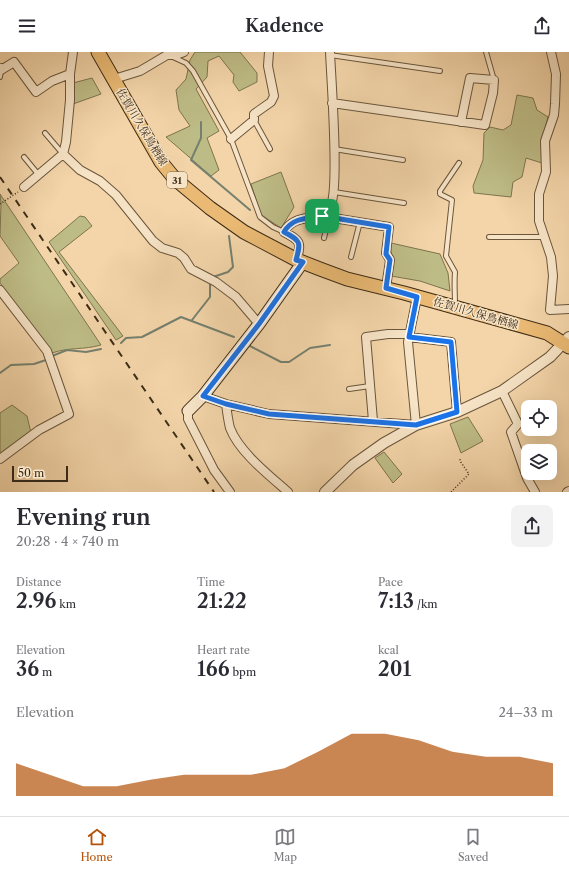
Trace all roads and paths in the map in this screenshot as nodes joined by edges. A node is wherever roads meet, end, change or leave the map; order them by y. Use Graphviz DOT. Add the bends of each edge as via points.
graph roads {
  1 [pos="74,52"];
  2 [pos="98,52"];
  3 [pos="184,52"];
  4 [pos="269,52"];
  5 [pos="486,52"];
  6 [pos="551,52"];
  7 [pos="166,53"];
  8 [pos="330,54"];
  9 [pos="440,71"];
  10 [pos="0,72"];
  11 [pos="70,74"];
  12 [pos="114,79"];
  13 [pos="494,80"];
  14 [pos="332,103"];
  15 [pos="254,120"];
  16 [pos="462,122"];
  17 [pos="45,133"];
  18 [pos="231,139"];
  19 [pos="270,149"];
  20 [pos="334,149"];
  21 [pos="63,154"];
  22 [pos="24,157"];
  23 [pos="403,160"];
  24 [pos="459,163"];
  25 [pos="38,174"];
  26 [pos="24,187"];
  27 [pos="334,192"];
  28 [pos="404,203"];
  29 [pos="0,204"];
  30 [pos="325,216"];
  31 [pos="360,222"];
  32 [pos="284,232"];
  33 [pos="489,237"];
  34 [pos="545,237"];
  35 [pos="324,238"];
  36 [pos="351,257"];
  37 [pos="300,261"];
  38 [pos="386,288"];
  39 [pos="0,290"];
  40 [pos="417,297"];
  41 [pos="454,308"];
  42 [pos="569,309"];
  43 [pos="259,324"];
  44 [pos="409,336"];
  45 [pos="567,342"];
  46 [pos="370,386"];
  47 [pos="349,389"];
  48 [pos="502,391"];
  49 [pos="203,396"];
  50 [pos="226,404"];
  51 [pos="188,411"];
  52 [pos="457,412"];
  53 [pos="373,421"];
  54 [pos="416,425"];
  55 [pos="460,458"];
  56 [pos="0,459"];
  57 [pos="230,492"];
  58 [pos="288,492"];
  59 [pos="326,492"];
  60 [pos="451,492"];
  61 [pos="535,492"];
  1 -- 11 [label="street"];
  2 -- 12 [label="main road, 佐賀川久保鳥栖線 / 31"];
  3 -- 7 [label="street"];
  4 -- 15 [label="street" via="268,66 274,96 254,114"];
  5 -- 13 [label="lane"];
  6 -- 34 [label="street" via="556,74 555,104 545,140 546,172 539,194 539,221"];
  7 -- 12 [label="street" via="140,71"];
  7 -- 18 [label="lane" via="186,63 193,71"];
  8 -- 9 [label="lane"];
  8 -- 14 [label="street"];
  10 -- 11 [label="street" via="14,62 36,92 52,81"];
  11 -- 21 [label="street" via="69,115"];
  12 -- 37 [label="main road, 佐賀川久保鳥栖線 / 31" via="157,156 175,179 244,232"];
  13 -- 16 [label="street" via="470,78"];
  13 -- 16 [label="street" via="485,125"];
  14 -- 16 [label="street"];
  14 -- 20 [label="street"];
  15 -- 18 [label="street"];
  15 -- 19 [label="lane"];
  17 -- 21 [label="lane"];
  18 -- 32 [label="lane" via="260,217"];
  20 -- 23 [label="lane"];
  20 -- 27 [label="street"];
  21 -- 25 [label="street"];
  21 -- 43 [label="street" via="80,170 116,195 153,241 162,248 178,253 191,269 216,282 236,297"];
  22 -- 25 [label="lane"];
  24 -- 41 [label="lane" via="440,194 452,200 446,256 455,272"];
  25 -- 26 [label="street"];
  26 -- 29 [label="path"];
  27 -- 28 [label="lane"];
  27 -- 30 [label="street" via="332,204"];
  30 -- 31 [label="street"];
  30 -- 32 [label="street" via="296,220 288,225"];
  30 -- 35 [label="lane"];
  31 -- 36 [label="lane"];
  31 -- 38 [label="street" via="389,227 386,254 390,260"];
  32 -- 37 [label="street" via="297,239 300,245"];
  33 -- 34 [label="lane"];
  34 -- 42 [label="street" via="553,276 550,310"];
  37 -- 38 [label="main road, 佐賀川久保鳥栖線 / 31" via="347,279"];
  37 -- 43 [label="main road"];
  38 -- 40 [label="main road, 佐賀川久保鳥栖線 / 31"];
  39 -- 56 [label="street" via="47,351 68,414 39,430"];
  40 -- 41 [label="main road, 佐賀川久保鳥栖線 / 31"];
  40 -- 44 [label="street"];
  41 -- 45 [label="main road, 佐賀川久保鳥栖線 / 31" via="547,333"];
  43 -- 49 [label="main road"];
  44 -- 46 [label="street" via="388,334 366,337"];
  44 -- 52 [label="street" via="451,342"];
  44 -- 54 [label="street"];
  45 -- 48 [label="street"];
  46 -- 47 [label="lane"];
  46 -- 53 [label="street"];
  48 -- 52 [label="street"];
  48 -- 61 [label="street" via="518,424 512,432 527,478"];
  49 -- 50 [label="street"];
  49 -- 51 [label="main road"];
  50 -- 53 [label="street" via="269,414"];
  50 -- 58 [label="street" via="228,420 235,438"];
  51 -- 57 [label="street" via="188,419 214,470"];
  52 -- 54 [label="street"];
  53 -- 54 [label="street"];
  54 -- 59 [label="street" via="367,454"];
  55 -- 60 [label="path" via="469,474"];
}
